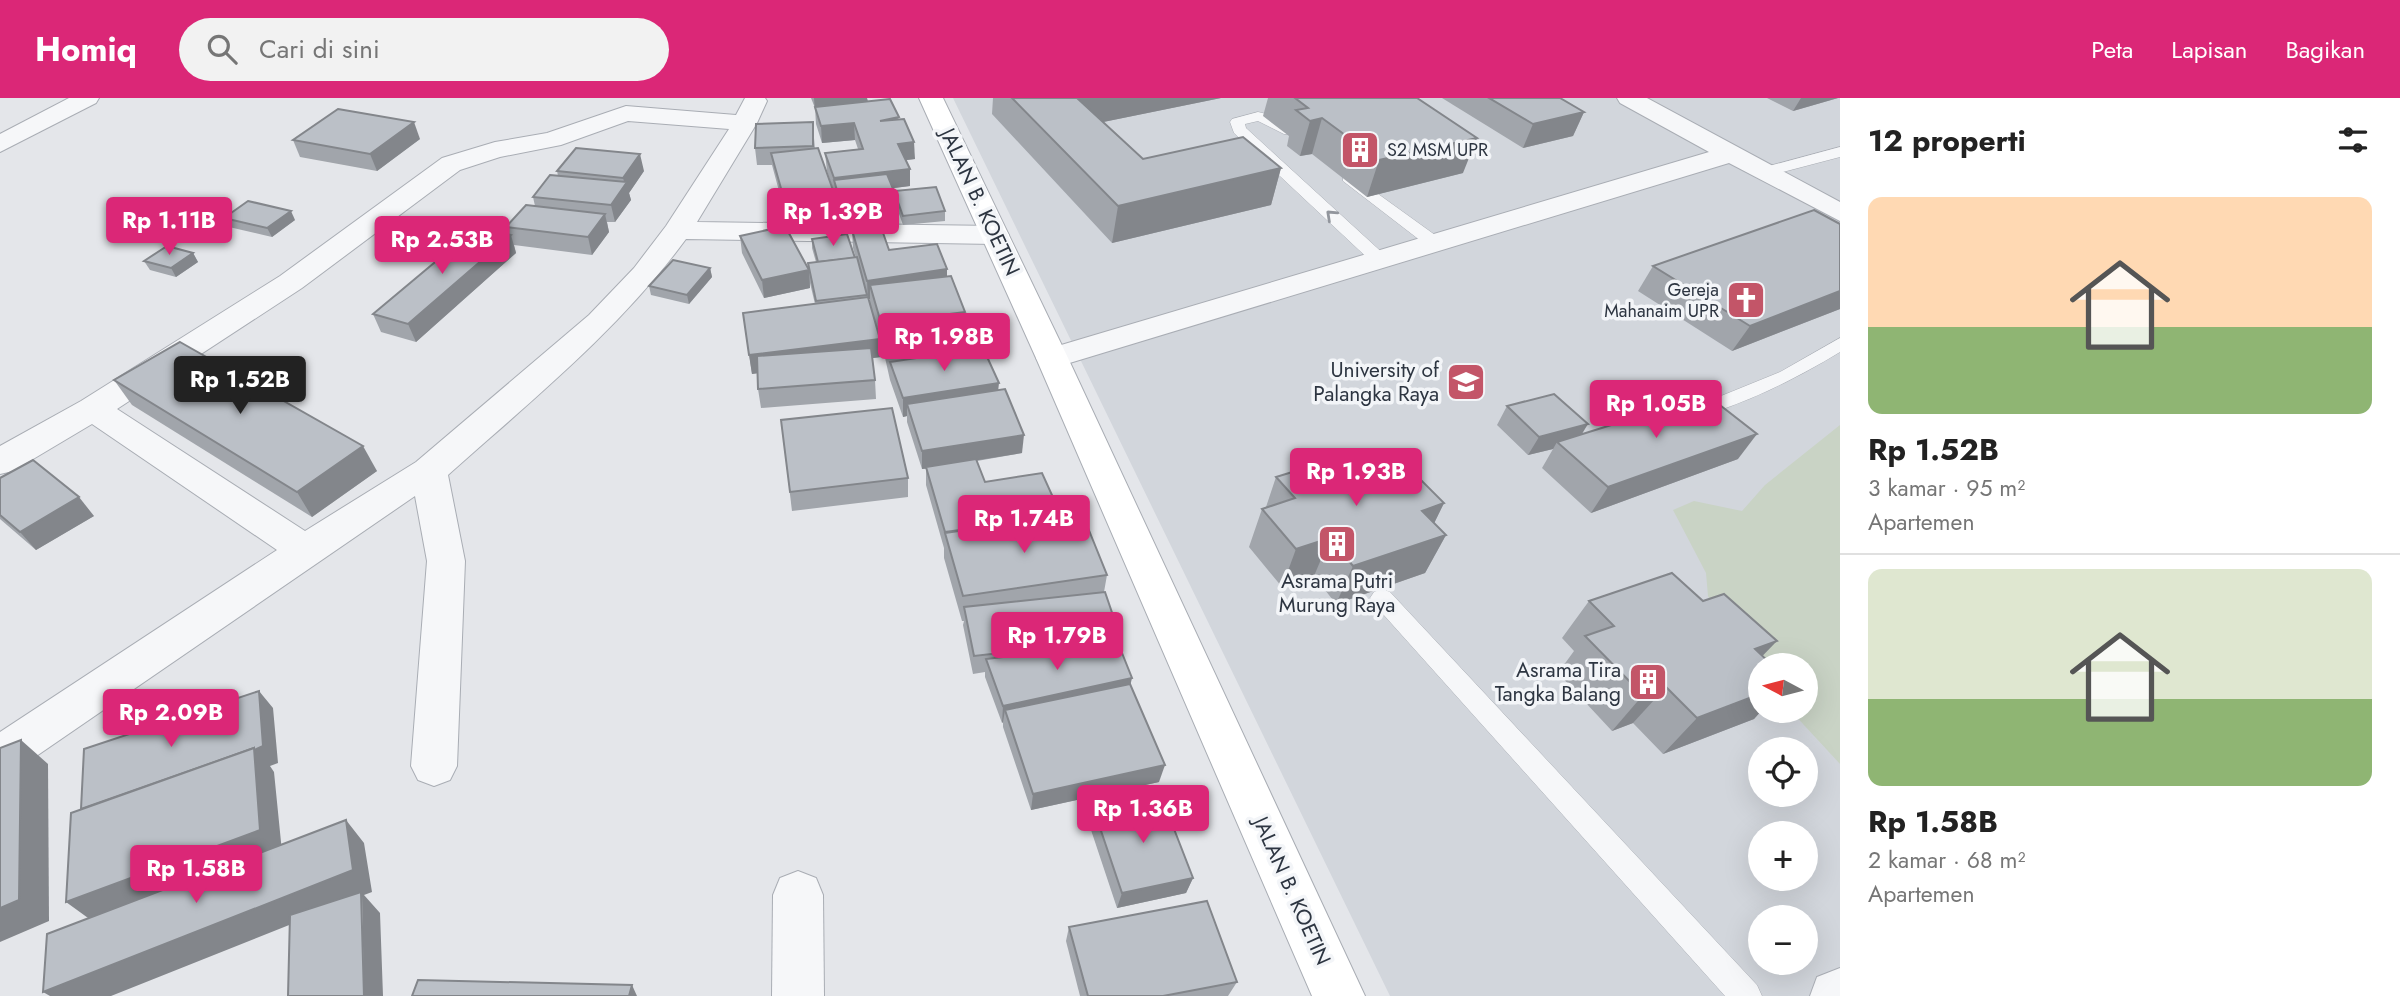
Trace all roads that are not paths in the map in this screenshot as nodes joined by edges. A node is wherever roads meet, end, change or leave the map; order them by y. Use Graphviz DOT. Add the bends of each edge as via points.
graph roads {
  1 [pos="87,98"];
  2 [pos="931,98"];
  3 [pos="1629,98"];
  4 [pos="1253,100"];
  5 [pos="751,110"];
  6 [pos="1264,115"];
  7 [pos="0,144"];
  8 [pos="1307,146"];
  9 [pos="1840,152"];
  10 [pos="1731,154"];
  11 [pos="1340,170"];
  12 [pos="1764,172"];
  13 [pos="1840,213"];
  14 [pos="678,230"];
  15 [pos="995,236"];
  16 [pos="1436,244"];
  17 [pos="1381,261"];
  18 [pos="1840,344"];
  19 [pos="1052,358"];
  20 [pos="93,409"];
  21 [pos="1674,417"];
  22 [pos="0,462"];
  23 [pos="429,471"];
  24 [pos="305,550"];
  25 [pos="1382,598"];
  26 [pos="0,756"];
  27 [pos="434,766"];
  28 [pos="798,895"];
  29 [pos="798,996"];
  30 [pos="1339,996"];
  31 [pos="1746,996"];
  1 -- 7 [label="street"];
  2 -- 15 [label="street, JALAN B. KOETIN"];
  3 -- 10 [label="street"];
  4 -- 6 [label="lane"];
  5 -- 14 [label="street"];
  5 -- 20 [label="street" via="626,113 560,138 473,155 451,164 291,282"];
  6 -- 8 [label="lane"];
  17 -- 6 [label="lane, one-way" via="1240,130 1237,122"];
  9 -- 12 [label="lane"];
  10 -- 12 [label="street"];
  10 -- 16 [label="street"];
  11 -- 16 [label="lane"];
  12 -- 13 [label="street"];
  14 -- 15 [label="street"];
  14 -- 23 [label="street" via="600,322"];
  15 -- 19 [label="street, JALAN B. KOETIN"];
  16 -- 17 [label="street"];
  17 -- 19 [label="street"];
  18 -- 21 [label="lane" via="1787,376"];
  19 -- 30 [label="street, JALAN B. KOETIN"];
  20 -- 22 [label="street"];
  20 -- 24 [label="street"];
  23 -- 24 [label="street"];
  23 -- 27 [label="street" via="446,561"];
  24 -- 26 [label="street"];
  25 -- 31 [label="lane"];
  28 -- 29 [label="street"];
}
